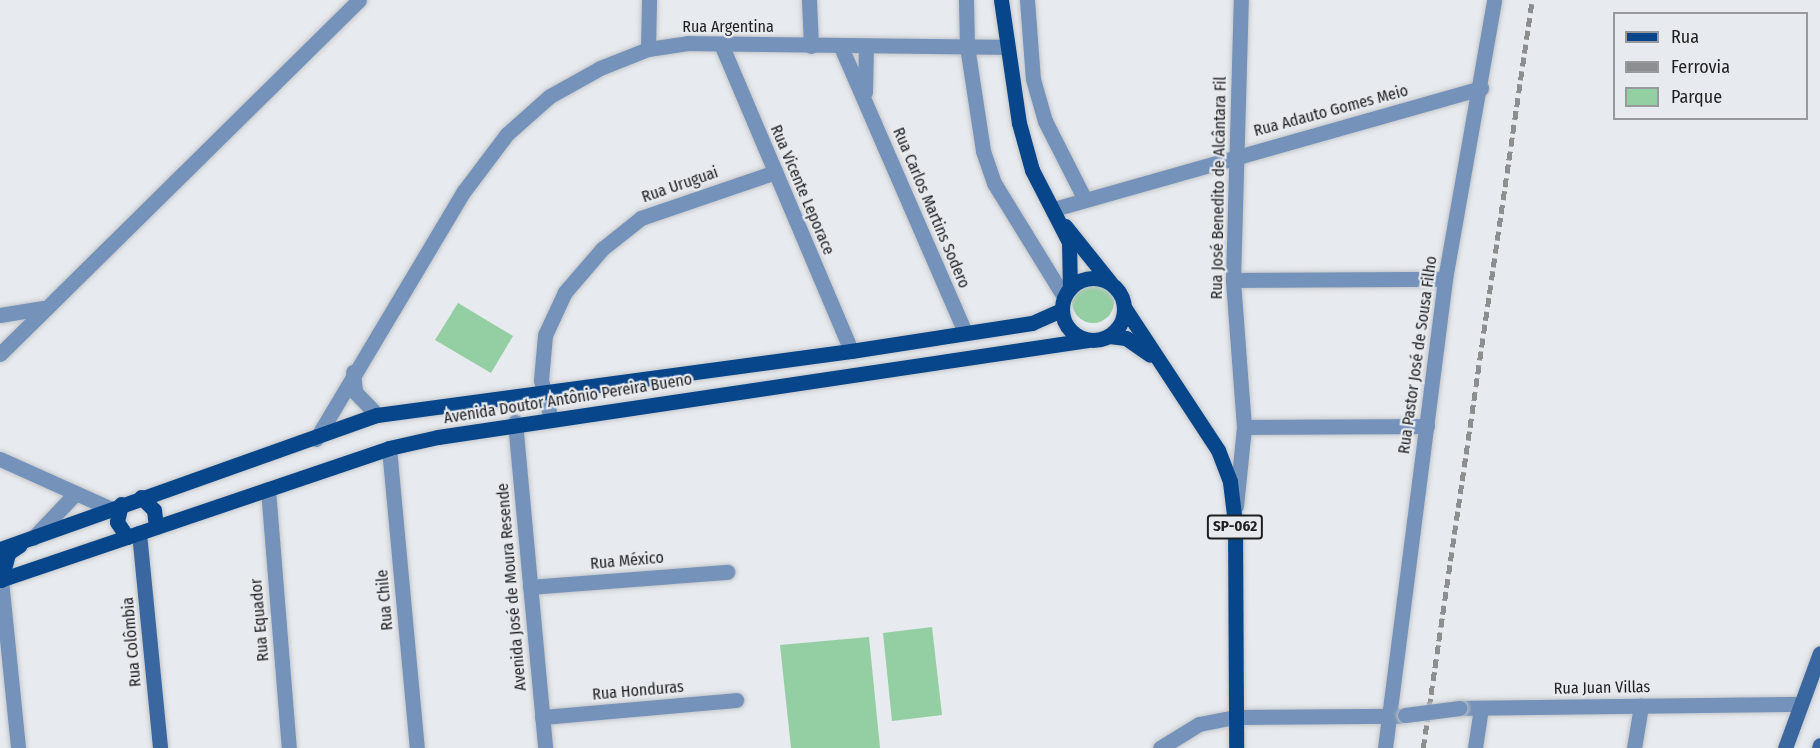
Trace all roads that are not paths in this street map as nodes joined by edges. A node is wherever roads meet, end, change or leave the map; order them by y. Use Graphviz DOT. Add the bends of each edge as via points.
graph roads {
  1 [pos="359,0"];
  2 [pos="649,0"];
  3 [pos="809,0"];
  4 [pos="966,0"];
  5 [pos="1001,0"];
  6 [pos="1027,0"];
  7 [pos="1241,0"];
  8 [pos="1494,0"];
  9 [pos="721,44"];
  10 [pos="811,46"];
  11 [pos="866,46"];
  12 [pos="967,46"];
  13 [pos="841,47"];
  14 [pos="1006,47"];
  15 [pos="648,49"];
  16 [pos="1481,88"];
  17 [pos="865,98"];
  18 [pos="1238,155"];
  19 [pos="775,172"];
  20 [pos="1084,198"];
  21 [pos="1054,209"];
  22 [pos="1062,224"];
  23 [pos="1445,279"];
  24 [pos="1233,280"];
  25 [pos="1110,282"];
  26 [pos="1065,298"];
  27 [pos="1124,307"];
  28 [pos="43,308"];
  29 [pos="0,315"];
  30 [pos="965,332"];
  31 [pos="1109,336"];
  32 [pos="1088,340"];
  33 [pos="852,351"];
  34 [pos="0,354"];
  35 [pos="1155,359"];
  36 [pos="353,372"];
  37 [pos="542,393"];
  38 [pos="377,415"];
  39 [pos="551,419"];
  40 [pos="515,422"];
  41 [pos="1426,426"];
  42 [pos="1244,427"];
  43 [pos="316,439"];
  44 [pos="389,448"];
  45 [pos="0,459"];
  46 [pos="268,489"];
  47 [pos="74,495"];
  48 [pos="141,497"];
  49 [pos="115,506"];
  50 [pos="1235,520"];
  51 [pos="156,527"];
  52 [pos="133,535"];
  53 [pos="33,538"];
  54 [pos="0,549"];
  55 [pos="727,572"];
  56 [pos="0,580"];
  57 [pos="530,587"];
  58 [pos="1820,653"];
  59 [pos="736,700"];
  60 [pos="1800,704"];
  61 [pos="1641,706"];
  62 [pos="1480,708"];
  63 [pos="1397,716"];
  64 [pos="542,717"];
  65 [pos="1236,717"];
  66 [pos="18,748"];
  67 [pos="160,748"];
  68 [pos="289,748"];
  69 [pos="417,748"];
  70 [pos="545,748"];
  71 [pos="1160,748"];
  72 [pos="1236,748"];
  73 [pos="1385,748"];
  74 [pos="1475,748"];
  75 [pos="1634,748"];
  76 [pos="1785,748"];
  1 -- 28 [label="street"];
  2 -- 15 [label="street"];
  3 -- 10 [label="street"];
  4 -- 12 [label="street"];
  5 -- 14 [label="main road, SP-062"];
  6 -- 20 [label="street" via="1033,79 1044,121"];
  7 -- 18 [label="street, Rua José Benedito de Alcântara Fil"];
  8 -- 16 [label="street, Rua Pastor José de Sousa Filho"];
  9 -- 10 [label="street, Rua Argentina"];
  9 -- 15 [label="street, Rua Argentina"];
  9 -- 19 [label="street, Rua Vicente Leporace"];
  10 -- 13 [label="street, Rua Argentina"];
  11 -- 12 [label="street, Rua Argentina"];
  11 -- 13 [label="street, Rua Argentina"];
  11 -- 17 [label="street, Rua Carlos Martins Sodero"];
  12 -- 14 [label="street, Rua Argentina"];
  12 -- 26 [label="street" via="975,114 994,183"];
  13 -- 17 [label="street, Rua Carlos Martins Sodero"];
  14 -- 21 [label="main road, SP-062" via="1032,170"];
  15 -- 36 [label="street, Rua Argentina" via="550,96 507,134 464,191"];
  16 -- 18 [label="street, Rua Adauto Gomes Meio"];
  16 -- 23 [label="street, Rua Pastor José de Sousa Filho"];
  17 -- 30 [label="street, Rua Carlos Martins Sodero"];
  18 -- 20 [label="street, Rua Adauto Gomes Meio"];
  18 -- 24 [label="street, Rua José Benedito de Alcântara Fil"];
  19 -- 33 [label="street, Rua Vicente Leporace"];
  19 -- 37 [label="street, Rua Uruguai" via="641,218 602,249 565,292 545,335"];
  20 -- 21 [label="street, Rua Adauto Gomes Meio"];
  21 -- 22 [label="main road, SP-062"];
  22 -- 25 [label="main road, SP-062"];
  22 -- 26 [label="main road, SP-062" via="1071,262"];
  23 -- 24 [label="street"];
  23 -- 41 [label="street, Rua Pastor José de Sousa Filho"];
  24 -- 42 [label="street, Rua José Benedito de Alcântara Fil"];
  25 -- 26 [label="main road" via="1095,277"];
  25 -- 27 [label="main road, SP-062"];
  26 -- 30 [label="main road, Avenida Doutor Antônio Pereira Bueno" via="1032,323"];
  26 -- 32 [label="main road" via="1074,335"];
  27 -- 31 [label="main road"];
  27 -- 35 [label="main road, SP-062"];
  28 -- 29 [label="street"];
  28 -- 34 [label="street"];
  30 -- 33 [label="main road, Avenida Doutor Antônio Pereira Bueno"];
  31 -- 32 [label="main road, SP-062"];
  31 -- 35 [label="main road, SP-062" via="1126,338"];
  32 -- 39 [label="main road, Avenida Doutor Antônio Pereira Bueno"];
  33 -- 37 [label="main road, Avenida Doutor Antônio Pereira Bueno"];
  35 -- 50 [label="main road, SP-062" via="1218,450"];
  36 -- 38 [label="street" via="355,392"];
  36 -- 43 [label="street, Rua Argentina"];
  37 -- 38 [label="main road, Avenida Doutor Antônio Pereira Bueno"];
  37 -- 39 [label="street"];
  38 -- 43 [label="main road, Avenida Doutor Antônio Pereira Bueno"];
  39 -- 40 [label="main road, Avenida Doutor Antônio Pereira Bueno"];
  40 -- 44 [label="main road, Avenida Doutor Antônio Pereira Bueno"];
  40 -- 57 [label="street, Avenida José de Moura Resende"];
  41 -- 42 [label="street"];
  41 -- 63 [label="street, Rua Pastor José de Sousa Filho"];
  42 -- 50 [label="street, Rua José Benedito de Alcântara Fil"];
  43 -- 48 [label="main road, Avenida Doutor Antônio Pereira Bueno"];
  44 -- 46 [label="main road, Avenida Doutor Antônio Pereira Bueno"];
  44 -- 69 [label="street, Rua Chile"];
  45 -- 47 [label="street"];
  46 -- 51 [label="main road, Avenida Doutor Antônio Pereira Bueno"];
  46 -- 68 [label="street, Rua Equador"];
  47 -- 49 [label="street"];
  47 -- 53 [label="street"];
  48 -- 49 [label="main road, Avenida Doutor Antônio Pereira Bueno"];
  48 -- 51 [label="main road" via="154,510"];
  49 -- 52 [label="main road" via="117,522"];
  49 -- 53 [label="main road, Avenida Doutor Antônio Pereira Bueno"];
  50 -- 65 [label="main road, SP-062"];
  51 -- 52 [label="main road, Avenida Doutor Antônio Pereira Bueno"];
  52 -- 56 [label="main road, Avenida Doutor Antônio Pereira Bueno"];
  52 -- 67 [label="street, Rua Colômbia"];
  53 -- 54 [label="main road, Avenida Doutor Antônio Pereira Bueno"];
  53 -- 56 [label="main road" via="8,554"];
  55 -- 57 [label="street, Rua México"];
  56 -- 66 [label="street"];
  57 -- 64 [label="street, Avenida José de Moura Resende"];
  58 -- 60 [label="street"];
  59 -- 64 [label="street, Rua Honduras"];
  60 -- 61 [label="street, Rua Juan Villas"];
  60 -- 76 [label="street"];
  61 -- 62 [label="street, Rua Juan Villas"];
  61 -- 75 [label="street"];
  62 -- 63 [label="street, Rua Juan Villas, bridge"];
  62 -- 74 [label="street"];
  63 -- 65 [label="street, Rua Juan Villas"];
  63 -- 73 [label="street, Rua Pastor José de Sousa Filho"];
  64 -- 70 [label="street, Avenida José de Moura Resende"];
  65 -- 71 [label="street, Rua Juan Villas" via="1199,724"];
  65 -- 72 [label="main road, SP-062"];
}
